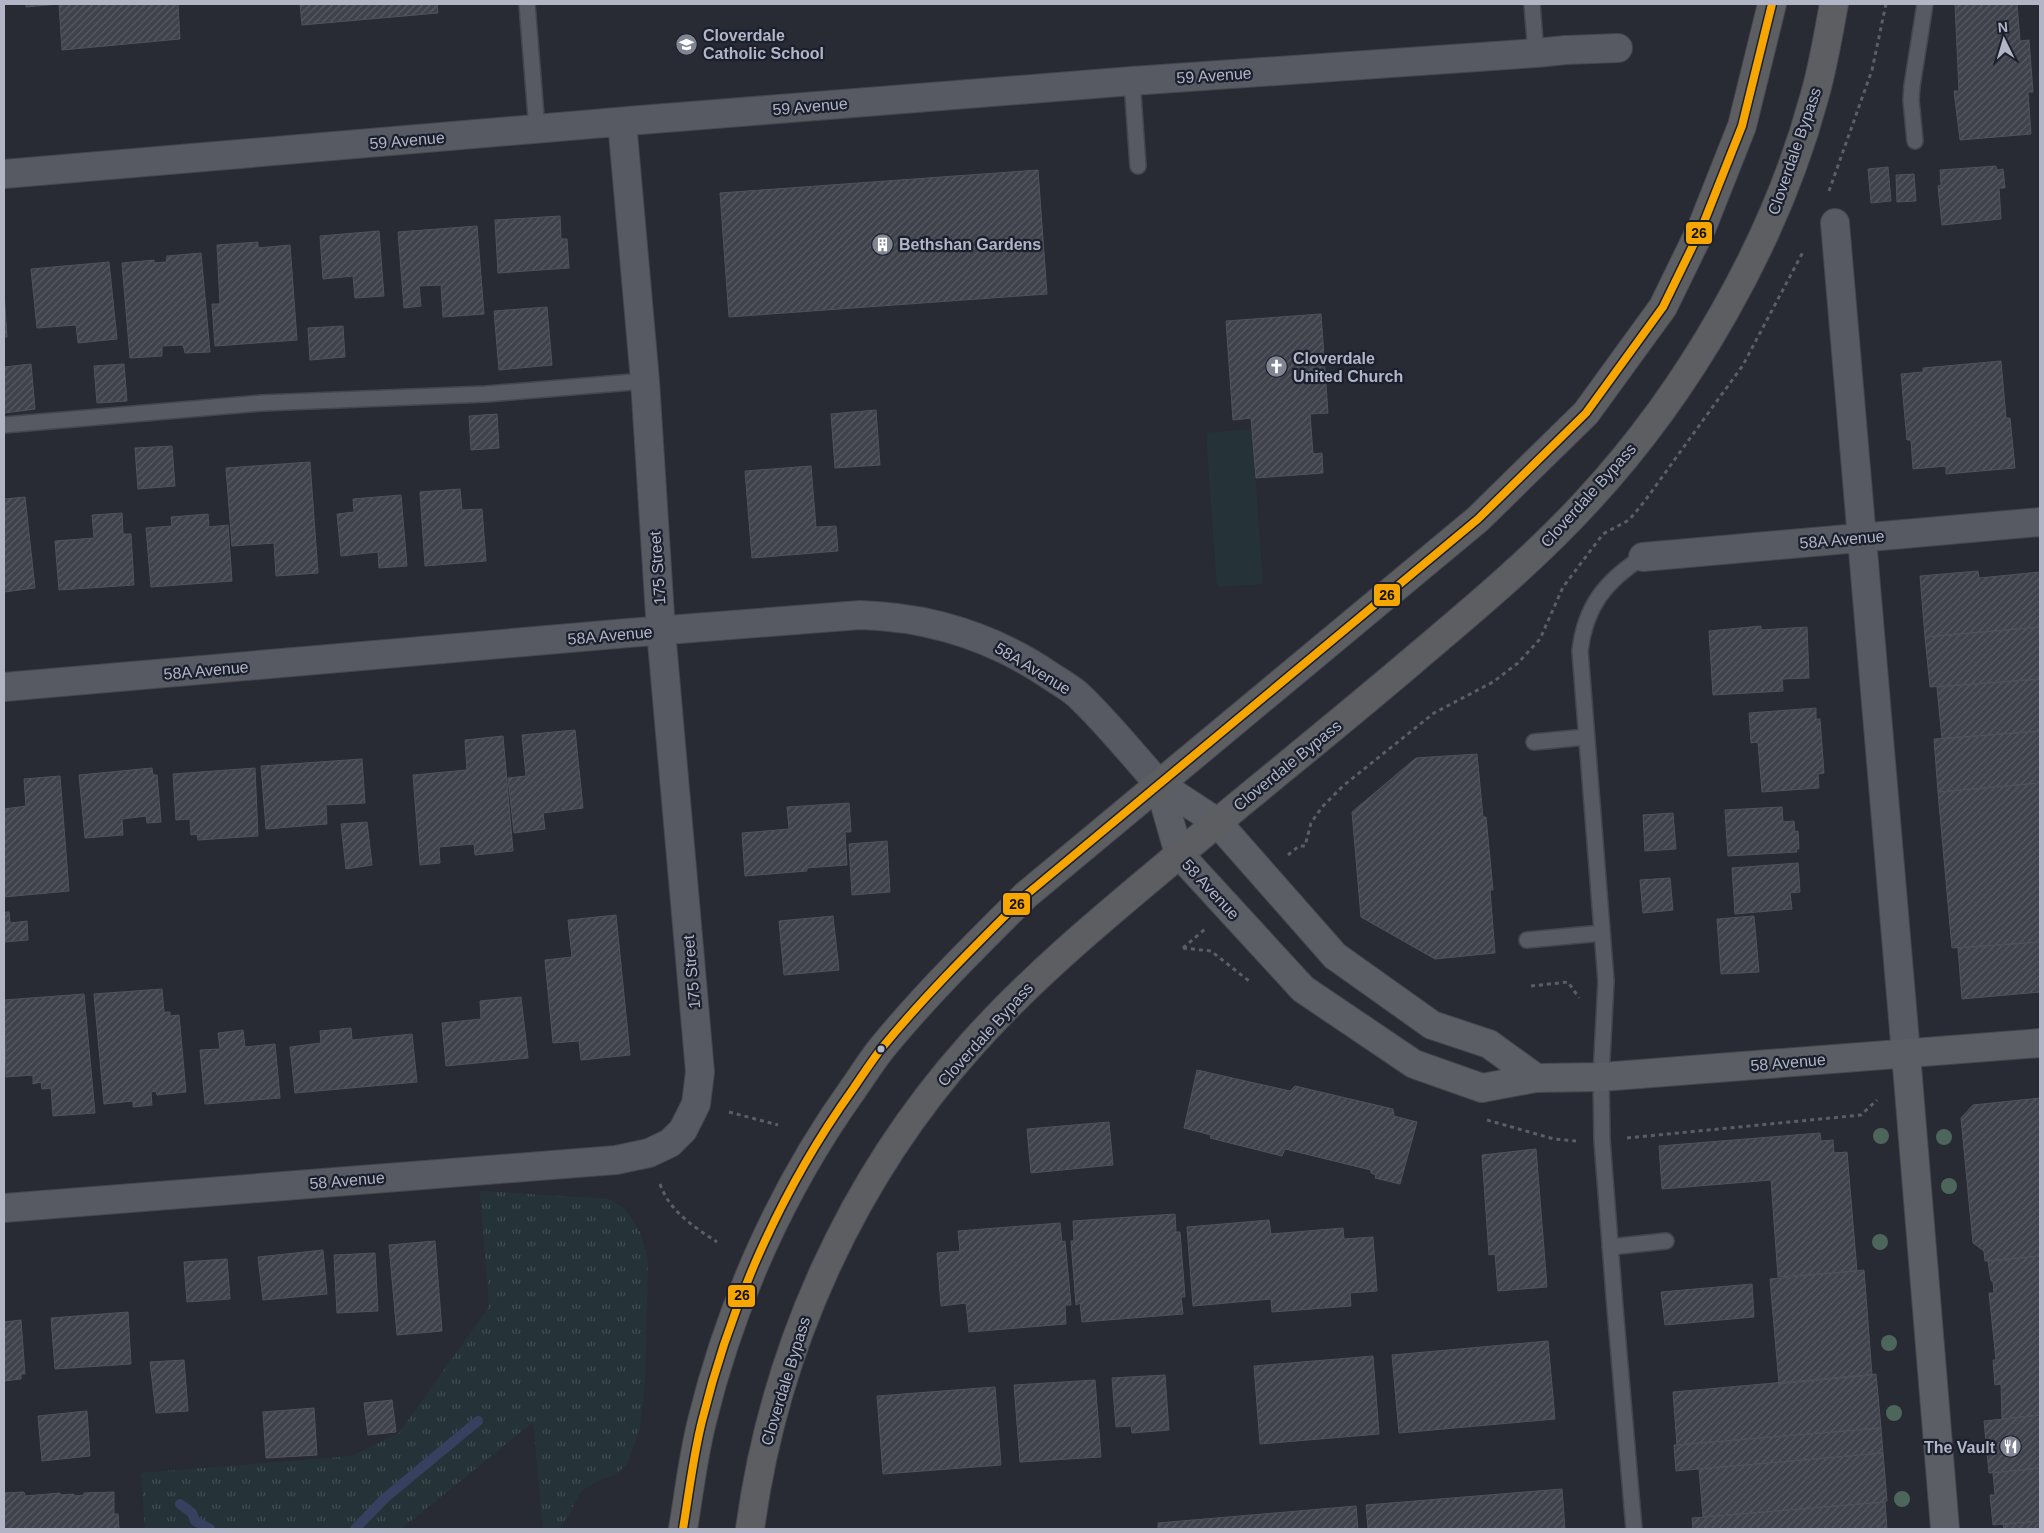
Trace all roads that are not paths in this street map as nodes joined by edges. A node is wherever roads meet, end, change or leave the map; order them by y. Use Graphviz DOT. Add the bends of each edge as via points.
graph roads {
  1 [pos="527,4"];
  2 [pos="1532,4"];
  3 [pos="1772,4"];
  4 [pos="1834,4"];
  5 [pos="1925,4"];
  6 [pos="1618,48"];
  7 [pos="1536,53"];
  8 [pos="1132,81"];
  9 [pos="622,122"];
  10 [pos="537,128"];
  11 [pos="1915,141"];
  12 [pos="1138,166"];
  13 [pos="4,174"];
  14 [pos="1835,223"];
  15 [pos="645,381"];
  16 [pos="4,425"];
  17 [pos="2040,522"];
  18 [pos="1861,538"];
  19 [pos="1643,557"];
  20 [pos="661,631"];
  21 [pos="4,687"];
  22 [pos="1586,737"];
  23 [pos="1534,742"];
  24 [pos="1159,784"];
  25 [pos="1218,822"];
  26 [pos="1179,854"];
  27 [pos="1602,933"];
  28 [pos="1527,940"];
  29 [pos="2040,1043"];
  30 [pos="1906,1054"];
  31 [pos="1601,1077"];
  32 [pos="1536,1078"];
  33 [pos="683,1130"];
  34 [pos="4,1208"];
  35 [pos="1666,1241"];
  36 [pos="1610,1247"];
  37 [pos="683,1529"];
  38 [pos="750,1529"];
  39 [pos="1634,1529"];
  40 [pos="1945,1529"];
  1 -- 10 [label="lane"];
  2 -- 7 [label="lane"];
  3 -- 24 [label="highway" via="1742,126 1702,227 1663,307 1586,413 1478,520"];
  4 -- 25 [label="highway, Cloverdale Bypass" via="1814,99 1767,229 1703,347 1629,453 1546,543 1358,707"];
  5 -- 11 [label="lane" via="1912,86"];
  6 -- 7 [label="street, 59 Avenue"];
  7 -- 8 [label="street, 59 Avenue"];
  8 -- 9 [label="street, 59 Avenue"];
  8 -- 12 [label="lane"];
  9 -- 10 [label="street, 59 Avenue"];
  9 -- 15 [label="street, 175 Street"];
  10 -- 13 [label="street, 59 Avenue"];
  14 -- 18 [label="street"];
  15 -- 16 [label="lane" via="486,394 262,403"];
  15 -- 20 [label="street, 175 Street"];
  17 -- 18 [label="street, 58A Avenue"];
  18 -- 19 [label="street, 58A Avenue"];
  18 -- 30 [label="street"];
  19 -- 22 [label="lane" via="1604,589 1591,608 1582,632 1580,673"];
  20 -- 21 [label="street, 58A Avenue"];
  20 -- 24 [label="street, 58A Avenue" via="860,615 892,616 932,624 994,643 1035,665 1076,693"];
  20 -- 33 [label="street, 175 Street" via="700,1072 696,1104"];
  22 -- 23 [label="lane"];
  22 -- 27 [label="lane"];
  24 -- 25 [label="street"];
  24 -- 26 [label="street, 58 Avenue"];
  24 -- 37 [label="highway" via="1026,896 960,959 880,1050 839,1108 803,1165 740,1301 702,1422"];
  25 -- 26 [label="highway, Cloverdale Bypass"];
  25 -- 32 [label="street" via="1335,956 1432,1025 1489,1044"];
  26 -- 32 [label="street, 58 Avenue" via="1303,989 1414,1064 1482,1088"];
  26 -- 38 [label="highway, Cloverdale Bypass" via="1045,970 985,1031 931,1095 864,1192 806,1312 773,1412 756,1480"];
  27 -- 28 [label="lane"];
  27 -- 31 [label="lane" via="1606,982"];
  29 -- 30 [label="street, 58 Avenue"];
  30 -- 31 [label="street, 58 Avenue"];
  30 -- 40 [label="street"];
  31 -- 32 [label="street, 58 Avenue"];
  31 -- 36 [label="lane"];
  33 -- 34 [label="street, 58 Avenue" via="670,1143 649,1153 616,1160"];
  35 -- 36 [label="lane"];
  36 -- 39 [label="lane"];
}
